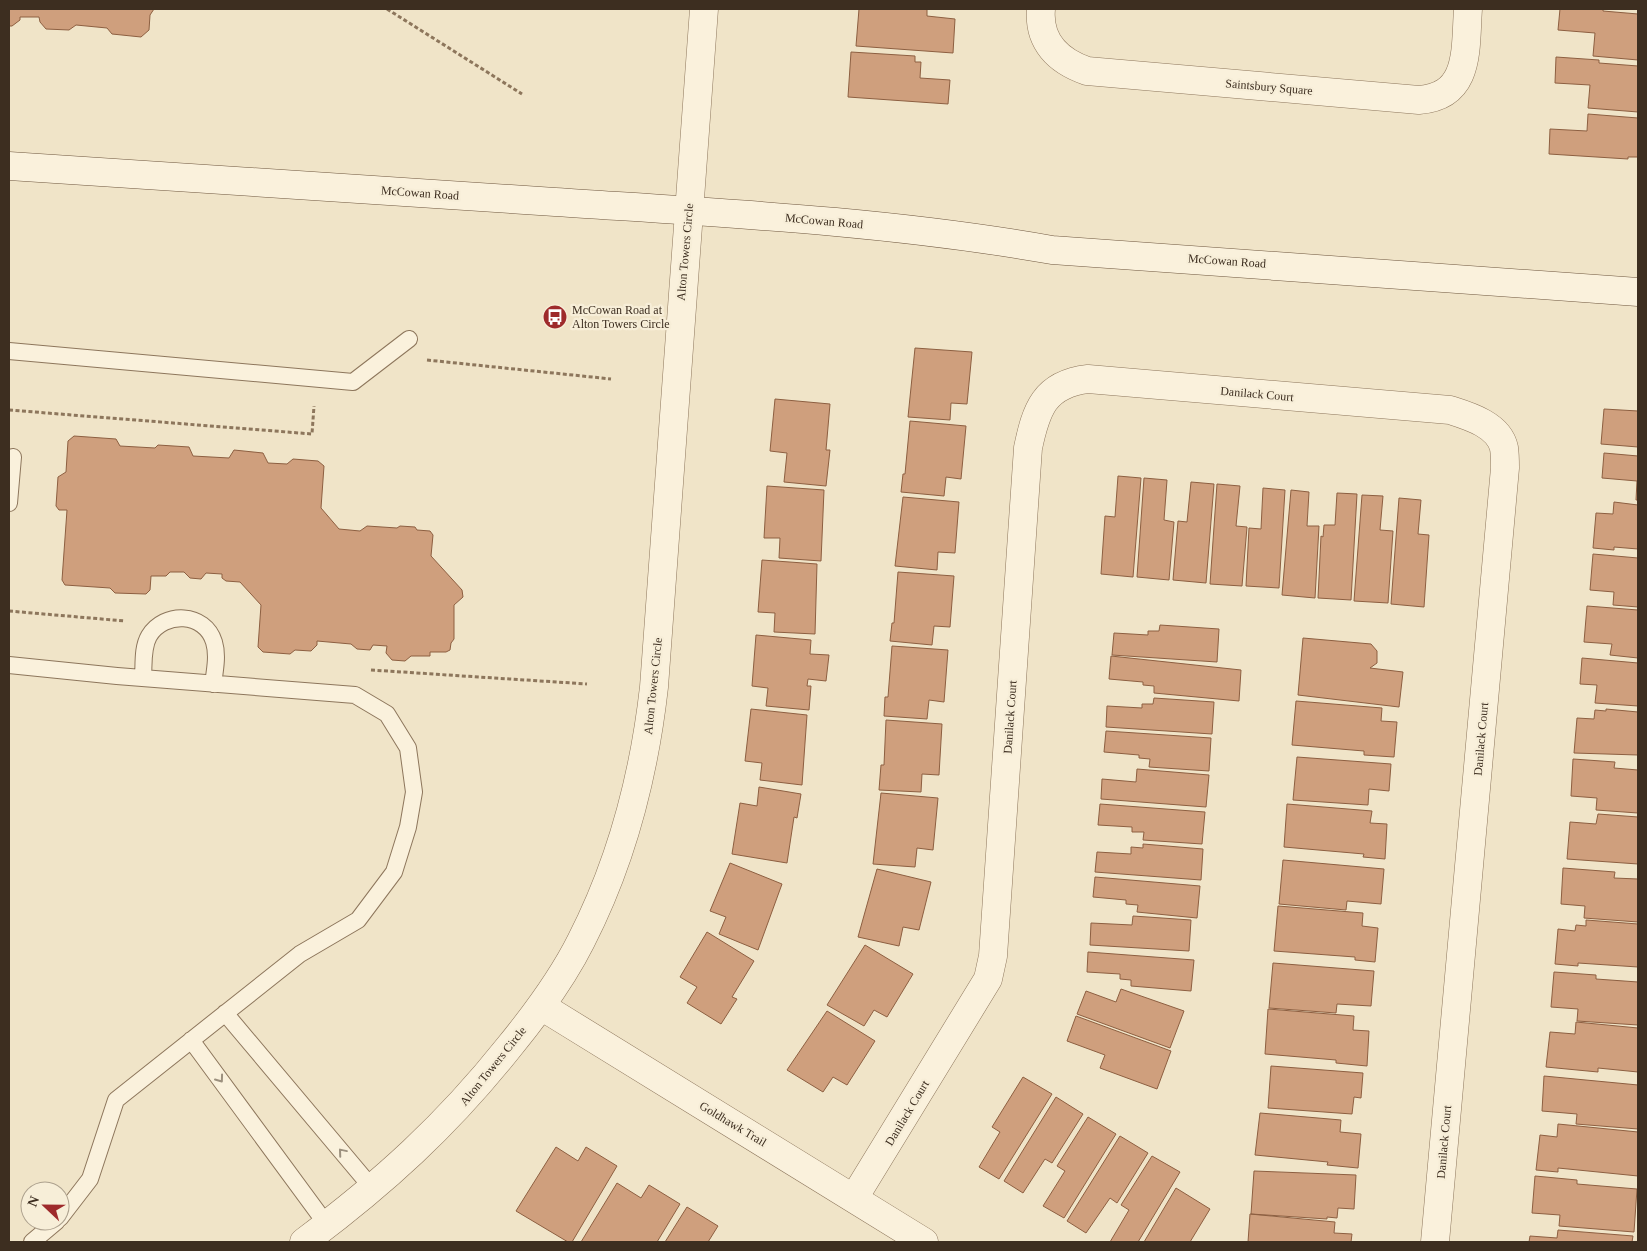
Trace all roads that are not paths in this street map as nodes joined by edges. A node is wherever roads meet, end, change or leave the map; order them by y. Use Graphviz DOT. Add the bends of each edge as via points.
graph roads {
  1 [pos="704,9"];
  2 [pos="1041,9"];
  3 [pos="1468,9"];
  4 [pos="9,166"];
  5 [pos="688,211"];
  6 [pos="1638,292"];
  7 [pos="408,339"];
  8 [pos="9,351"];
  9 [pos="13,457"];
  10 [pos="9,502"];
  11 [pos="9,665"];
  12 [pos="143,678"];
  13 [pos="214,684"];
  14 [pos="541,1006"];
  15 [pos="225,1013"];
  16 [pos="191,1040"];
  17 [pos="373,1190"];
  18 [pos="854,1198"];
  19 [pos="70,1205"];
  20 [pos="327,1225"];
  21 [pos="45,1231"];
  22 [pos="32,1242"];
  23 [pos="304,1242"];
  24 [pos="924,1242"];
  25 [pos="1435,1242"];
  1 -- 5 [label="street, Alton Towers Circle"];
  2 -- 3 [label="street, Saintsbury Square" via="1043,35 1050,48 1061,59 1087,71 1419,100 1432,99 1456,84 1464,59"];
  4 -- 5 [label="street, McCowan Road"];
  5 -- 6 [label="street, McCowan Road" via="900,228 1052,250"];
  5 -- 14 [label="street, Alton Towers Circle" via="660,615 644,762 629,824 607,884 581,942"];
  7 -- 8 [label="lane" via="354,382"];
  9 -- 10 [label="lane"];
  11 -- 12 [label="lane"];
  12 -- 13 [label="lane"];
  12 -- 13 [label="lane" via="149,637 165,621 187,618 198,622 214,639"];
  13 -- 15 [label="lane" via="355,695 387,714 408,748 414,792 408,827 394,872 371,905 358,920 300,954"];
  14 -- 17 [label="street, Alton Towers Circle" via="463,1103"];
  14 -- 18 [label="street, Goldhawk Trail"];
  15 -- 16 [label="lane"];
  17 -- 15 [label="lane, one-way"];
  16 -- 19 [label="lane" via="116,1100 90,1179"];
  16 -- 20 [label="lane, one-way"];
  17 -- 20 [label="street, Alton Towers Circle"];
  18 -- 24 [label="street, Goldhawk Trail"];
  18 -- 25 [label="street, Danilack Court" via="988,979 993,956 1028,448 1035,416 1044,400 1062,385 1088,379 1450,410 1473,417 1491,428 1504,446 1505,468"];
  20 -- 23 [label="street, Alton Towers Circle"];
  21 -- 22 [label="lane"];
}
